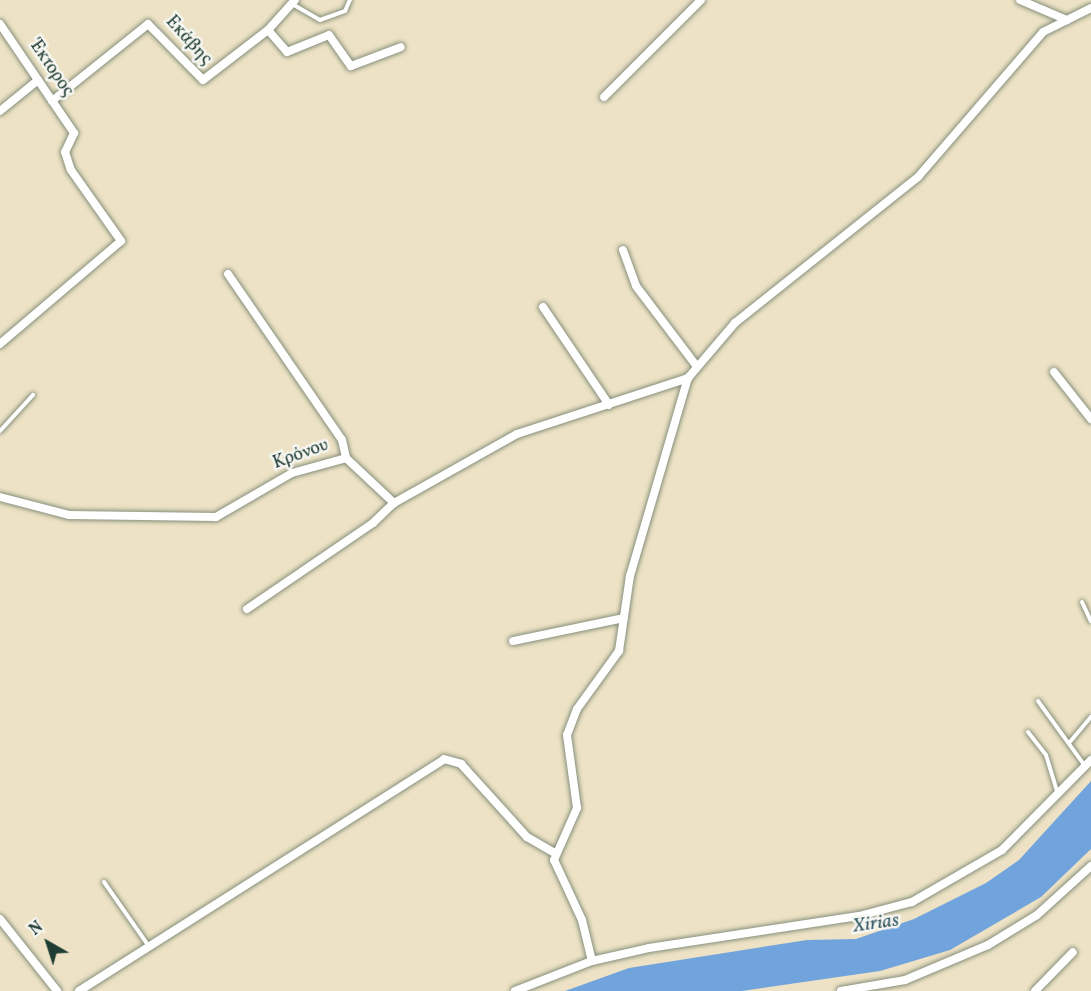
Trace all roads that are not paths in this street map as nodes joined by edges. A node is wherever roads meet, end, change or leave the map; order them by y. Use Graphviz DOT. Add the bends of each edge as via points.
graph roads {
  1 [pos="350,0"];
  2 [pos="701,0"];
  3 [pos="1020,0"];
  4 [pos="294,3"];
  5 [pos="1090,11"];
  6 [pos="1067,20"];
  7 [pos="0,24"];
  8 [pos="268,30"];
  9 [pos="401,47"];
  10 [pos="38,80"];
  11 [pos="604,97"];
  12 [pos="52,101"];
  13 [pos="0,111"];
  14 [pos="622,250"];
  15 [pos="228,274"];
  16 [pos="543,307"];
  17 [pos="0,344"];
  18 [pos="695,364"];
  19 [pos="1054,372"];
  20 [pos="688,378"];
  21 [pos="33,394"];
  22 [pos="609,405"];
  23 [pos="1091,419"];
  24 [pos="0,431"];
  25 [pos="346,458"];
  26 [pos="0,497"];
  27 [pos="394,502"];
  28 [pos="1082,602"];
  29 [pos="247,609"];
  30 [pos="624,618"];
  31 [pos="1091,621"];
  32 [pos="513,641"];
  33 [pos="1038,701"];
  34 [pos="1091,717"];
  35 [pos="1028,732"];
  36 [pos="1070,743"];
  37 [pos="1088,763"];
  38 [pos="1059,798"];
  39 [pos="556,854"];
  40 [pos="1091,866"];
  41 [pos="104,882"];
  42 [pos="0,919"];
  43 [pos="148,946"];
  44 [pos="1072,952"];
  45 [pos="592,961"];
  46 [pos="57,991"];
  47 [pos="79,991"];
  48 [pos="515,991"];
  49 [pos="841,991"];
  50 [pos="1035,991"];
  1 -- 4 [label="lane" via="345,11 320,20"];
  2 -- 11 [label="street"];
  3 -- 6 [label="street"];
  4 -- 8 [label="street, Εκάβης"];
  5 -- 6 [label="street"];
  6 -- 18 [label="street" via="1033,42 900,194 735,323"];
  7 -- 10 [label="street, Έκτορος"];
  8 -- 9 [label="street" via="287,52 329,35 351,66"];
  8 -- 12 [label="street, Εκάβης" via="200,81 148,24"];
  10 -- 12 [label="street, Έκτορος"];
  10 -- 13 [label="street"];
  12 -- 17 [label="street, Έκτορος" via="74,133 65,152 71,170 121,237 120,246"];
  14 -- 18 [label="street" via="636,286"];
  15 -- 25 [label="street" via="342,440"];
  16 -- 22 [label="street"];
  18 -- 20 [label="street"];
  19 -- 23 [label="street"];
  20 -- 22 [label="street"];
  20 -- 30 [label="street" via="634,560"];
  21 -- 24 [label="lane"];
  22 -- 27 [label="street" via="517,434"];
  25 -- 26 [label="street, Κρόνου" via="292,473 216,517 69,515"];
  25 -- 27 [label="street, Κρόνου"];
  27 -- 29 [label="street" via="373,523"];
  28 -- 31 [label="lane"];
  30 -- 32 [label="street"];
  30 -- 39 [label="street" via="616,660 570,723 577,808"];
  33 -- 36 [label="lane"];
  34 -- 36 [label="lane"];
  35 -- 38 [label="lane" via="1046,755"];
  36 -- 37 [label="lane"];
  37 -- 38 [label="street"];
  38 -- 45 [label="street" via="980,867 912,902 859,916 690,940"];
  39 -- 43 [label="street" via="527,837 461,764 449,758"];
  39 -- 45 [label="street" via="555,869 582,920"];
  40 -- 49 [label="street" via="1037,915 988,945 905,980"];
  41 -- 43 [label="lane"];
  42 -- 46 [label="street"];
  43 -- 47 [label="street"];
  44 -- 50 [label="street"];
  45 -- 48 [label="street"];
}
